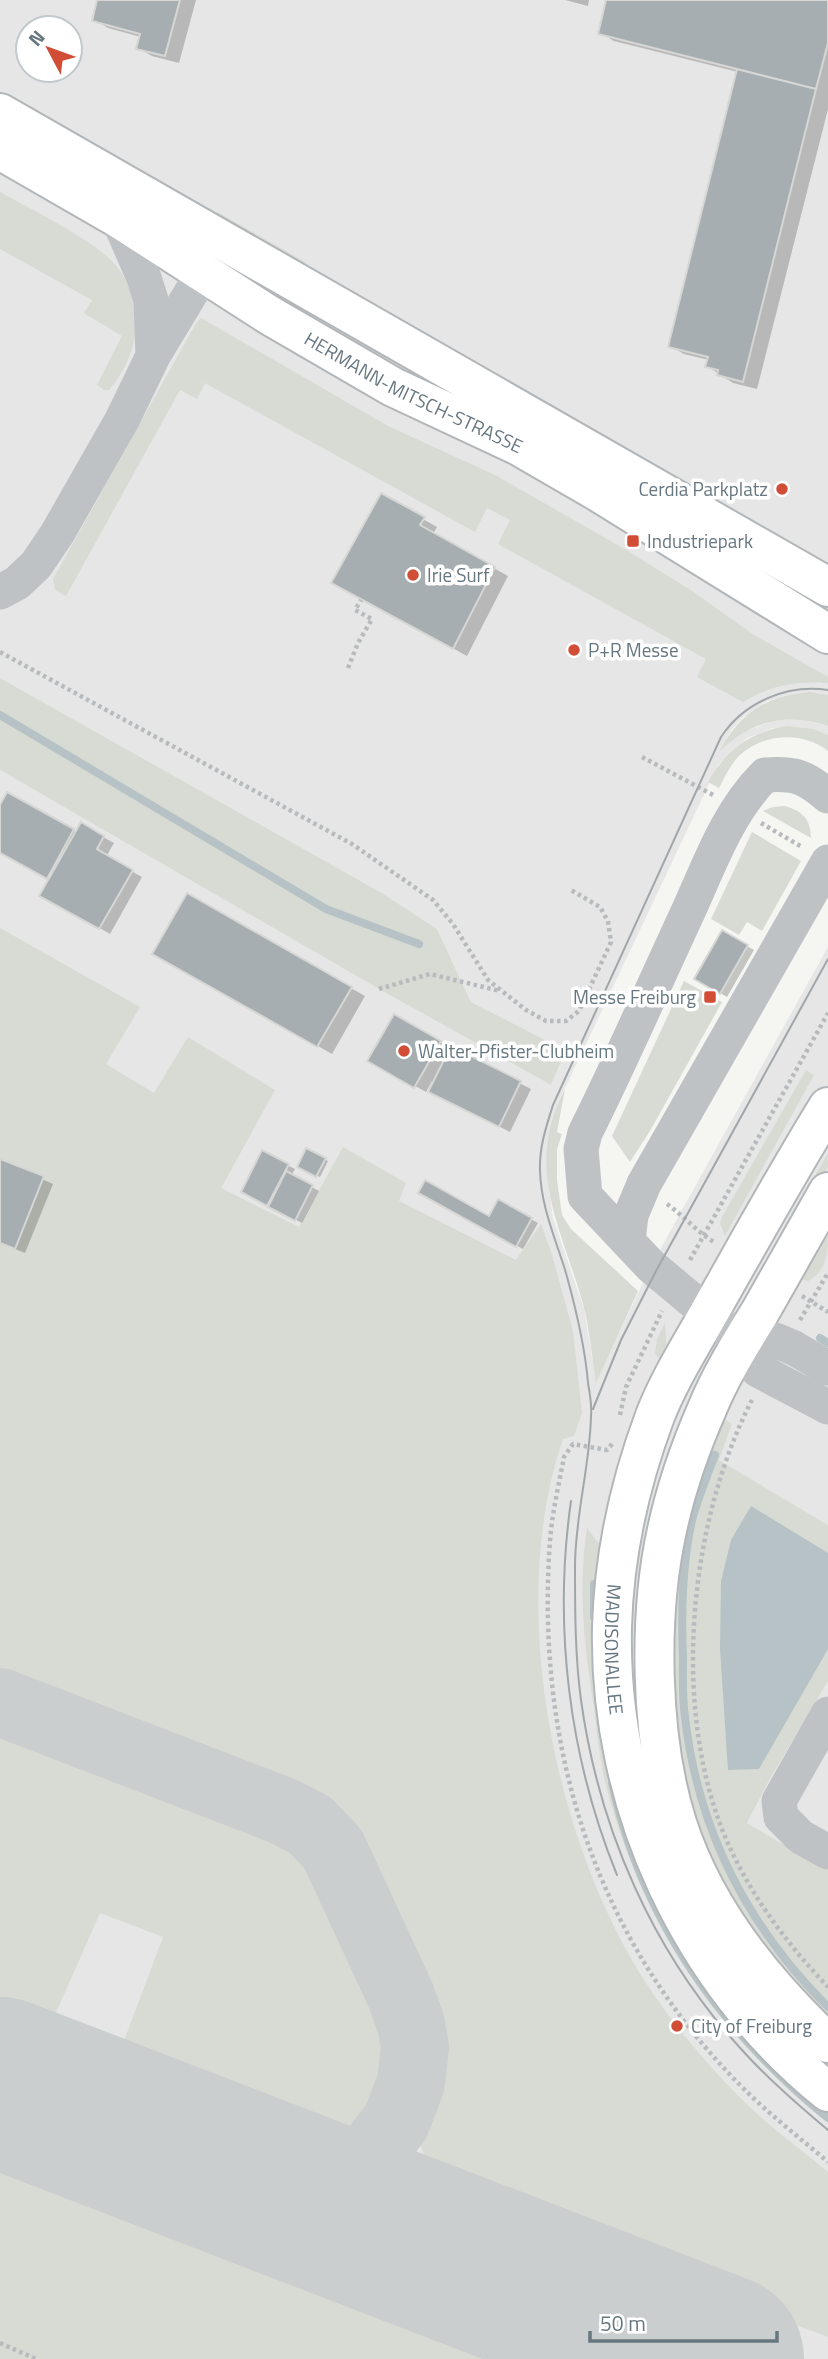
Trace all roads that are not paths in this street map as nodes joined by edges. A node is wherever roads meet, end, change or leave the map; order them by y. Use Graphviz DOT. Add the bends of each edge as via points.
graph roads {
  1 [pos="0,113"];
  2 [pos="0,150"];
  3 [pos="118,218"];
  4 [pos="223,241"];
  5 [pos="204,273"];
  6 [pos="153,356"];
  7 [pos="828,587"];
  8 [pos="0,592"];
  9 [pos="828,634"];
  10 [pos="828,796"];
  11 [pos="818,856"];
  12 [pos="828,1107"];
  13 [pos="828,1192"];
  14 [pos="628,1241"];
  15 [pos="708,1315"];
  16 [pos="742,1342"];
  17 [pos="828,1368"];
  18 [pos="828,1407"];
  19 [pos="822,1724"];
  20 [pos="828,1852"];
  21 [pos="828,2043"];
  22 [pos="828,2092"];
  1 -- 4 [label="main road, HERMANN-MITSCH-STRASSE"];
  2 -- 3 [label="main road, HERMANN-MITSCH-STRASSE"];
  3 -- 5 [label="main road, HERMANN-MITSCH-STRASSE"];
  3 -- 6 [label="lane" via="151,300"];
  4 -- 5 [label="main road"];
  4 -- 7 [label="main road, HERMANN-MITSCH-STRASSE"];
  5 -- 6 [label="lane"];
  5 -- 9 [label="main road, HERMANN-MITSCH-STRASSE" via="393,387 541,458"];
  6 -- 8 [label="lane" via="57,534 36,565"];
  10 -- 14 [label="lane" via="791,773 765,775 747,793 585,1133 581,1149 585,1196"];
  11 -- 14 [label="lane" via="644,1184 631,1215"];
  12 -- 15 [label="main road, MADISONALLEE"];
  13 -- 16 [label="main road, MADISONALLEE"];
  14 -- 15 [label="lane"];
  15 -- 16 [label="lane"];
  15 -- 22 [label="main road, MADISONALLEE" via="676,1369 656,1416 628,1505 612,1628 620,1731 641,1821 702,1951 750,2018"];
  16 -- 17 [label="lane" via="775,1340"];
  16 -- 18 [label="lane" via="758,1370"];
  16 -- 21 [label="main road, MADISONALLEE" via="697,1432 666,1530 656,1627 656,1707 677,1824 712,1901 793,2010"];
  19 -- 20 [label="lane" via="779,1801 781,1817 801,1837"];
}
